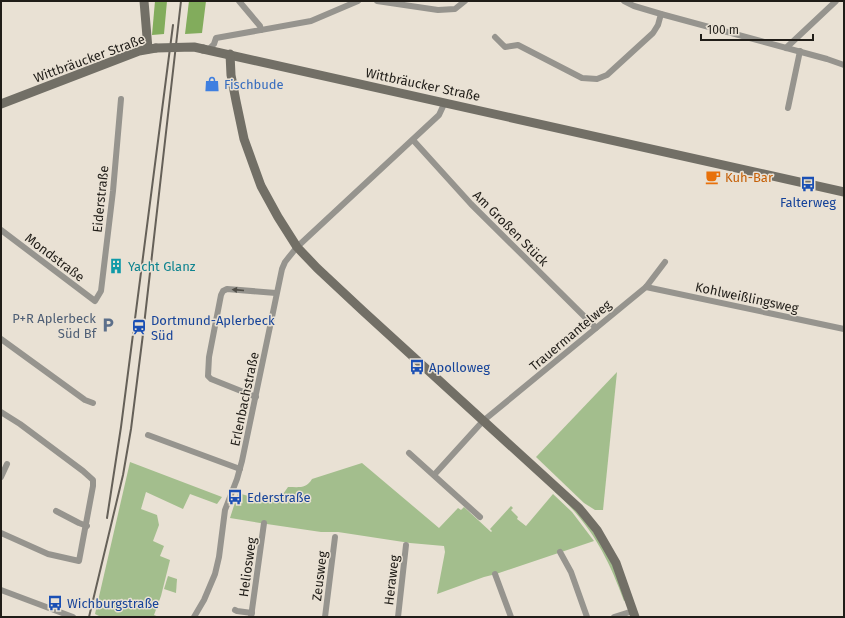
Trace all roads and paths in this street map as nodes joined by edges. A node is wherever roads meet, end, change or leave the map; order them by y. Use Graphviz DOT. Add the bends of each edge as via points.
graph roads {
  1 [pos="144,1"];
  2 [pos="239,1"];
  3 [pos="358,1"];
  4 [pos="377,1"];
  5 [pos="465,1"];
  6 [pos="624,1"];
  7 [pos="836,1"];
  8 [pos="661,14"];
  9 [pos="261,30"];
  10 [pos="495,37"];
  11 [pos="786,48"];
  12 [pos="152,49"];
  13 [pos="206,49"];
  14 [pos="800,51"];
  15 [pos="230,54"];
  16 [pos="844,65"];
  17 [pos="120,99"];
  18 [pos="445,102"];
  19 [pos="1,104"];
  20 [pos="788,108"];
  21 [pos="413,140"];
  22 [pos="844,192"];
  23 [pos="1,230"];
  24 [pos="297,247"];
  25 [pos="665,262"];
  26 [pos="646,287"];
  27 [pos="276,293"];
  28 [pos="96,301"];
  29 [pos="596,328"];
  30 [pos="844,329"];
  31 [pos="1,339"];
  32 [pos="256,397"];
  33 [pos="93,403"];
  34 [pos="1,412"];
  35 [pos="483,421"];
  36 [pos="148,435"];
  37 [pos="409,453"];
  38 [pos="7,464"];
  39 [pos="240,469"];
  40 [pos="434,475"];
  41 [pos="1,477"];
  42 [pos="56,511"];
  43 [pos="480,517"];
  44 [pos="264,523"];
  45 [pos="87,526"];
  46 [pos="1,533"];
  47 [pos="335,537"];
  48 [pos="406,545"];
  49 [pos="560,552"];
  50 [pos="495,574"];
  51 [pos="1,590"];
  52 [pos="235,610"];
  53 [pos="634,614"];
  54 [pos="252,615"];
  55 [pos="73,617"];
  56 [pos="194,617"];
  57 [pos="325,617"];
  58 [pos="398,617"];
  59 [pos="512,617"];
  60 [pos="587,617"];
  61 [pos="614,617"];
  1 -- 12 [label="main road"];
  2 -- 9 [label="street"];
  3 -- 9 [label="street" via="311,21"];
  4 -- 5 [label="street" via="438,10 455,9"];
  6 -- 8 [label="street"];
  7 -- 11 [label="street"];
  8 -- 10 [label="street" via="653,33 606,75 597,79 582,78 518,45 505,47"];
  8 -- 11 [label="street"];
  9 -- 13 [label="street" via="216,38 214,44"];
  11 -- 14 [label="street"];
  12 -- 13 [label="main road, Wittbräucker Straße, bridge"];
  12 -- 19 [label="main road, Wittbräucker Straße"];
  13 -- 15 [label="main road, Wittbräucker Straße"];
  14 -- 16 [label="street"];
  14 -- 20 [label="street"];
  15 -- 18 [label="main road, Wittbräucker Straße"];
  15 -- 24 [label="main road" via="231,75 244,139 261,186"];
  17 -- 28 [label="street, Eiderstraße" via="101,291"];
  18 -- 21 [label="street, Erlenbachstraße" via="440,115"];
  18 -- 22 [label="main road, Wittbräucker Straße"];
  21 -- 24 [label="street, Erlenbachstraße"];
  21 -- 29 [label="street, Am Großen Stück" via="472,204"];
  23 -- 28 [label="street, Mondstraße"];
  24 -- 27 [label="street, Erlenbachstraße" via="285,262"];
  24 -- 35 [label="main road"];
  25 -- 26 [label="street, Trauermantelweg"];
  26 -- 29 [label="street, Trauermantelweg"];
  26 -- 30 [label="street, Kohlweißlingsweg"];
  27 -- 32 [label="street, Erlenbachstraße"];
  27 -- 32 [label="street, one-way" via="227,289 223,291 209,357 208,376 211,379"];
  29 -- 35 [label="street, Trauermantelweg"];
  31 -- 33 [label="street" via="85,400"];
  32 -- 39 [label="street, Erlenbachstraße"];
  34 -- 45 [label="street" via="93,480"];
  35 -- 40 [label="street, Trauermantelweg"];
  35 -- 53 [label="main road" via="579,508 597,530 616,562"];
  36 -- 39 [label="street"];
  37 -- 40 [label="street"];
  38 -- 41 [label="street"];
  39 -- 56 [label="street, Erlenbachstraße" via="225,510 215,574"];
  40 -- 43 [label="street"];
  42 -- 45 [label="street"];
  44 -- 54 [label="street, Heliosweg"];
  45 -- 46 [label="street" via="79,561 48,554"];
  47 -- 57 [label="street, Zeusweg"];
  48 -- 58 [label="street, Heraweg"];
  49 -- 60 [label="street" via="571,572"];
  50 -- 59 [label="street"];
  51 -- 55 [label="street"];
  52 -- 54 [label="street, Heliosweg"];
  53 -- 61 [label="street"];
}
